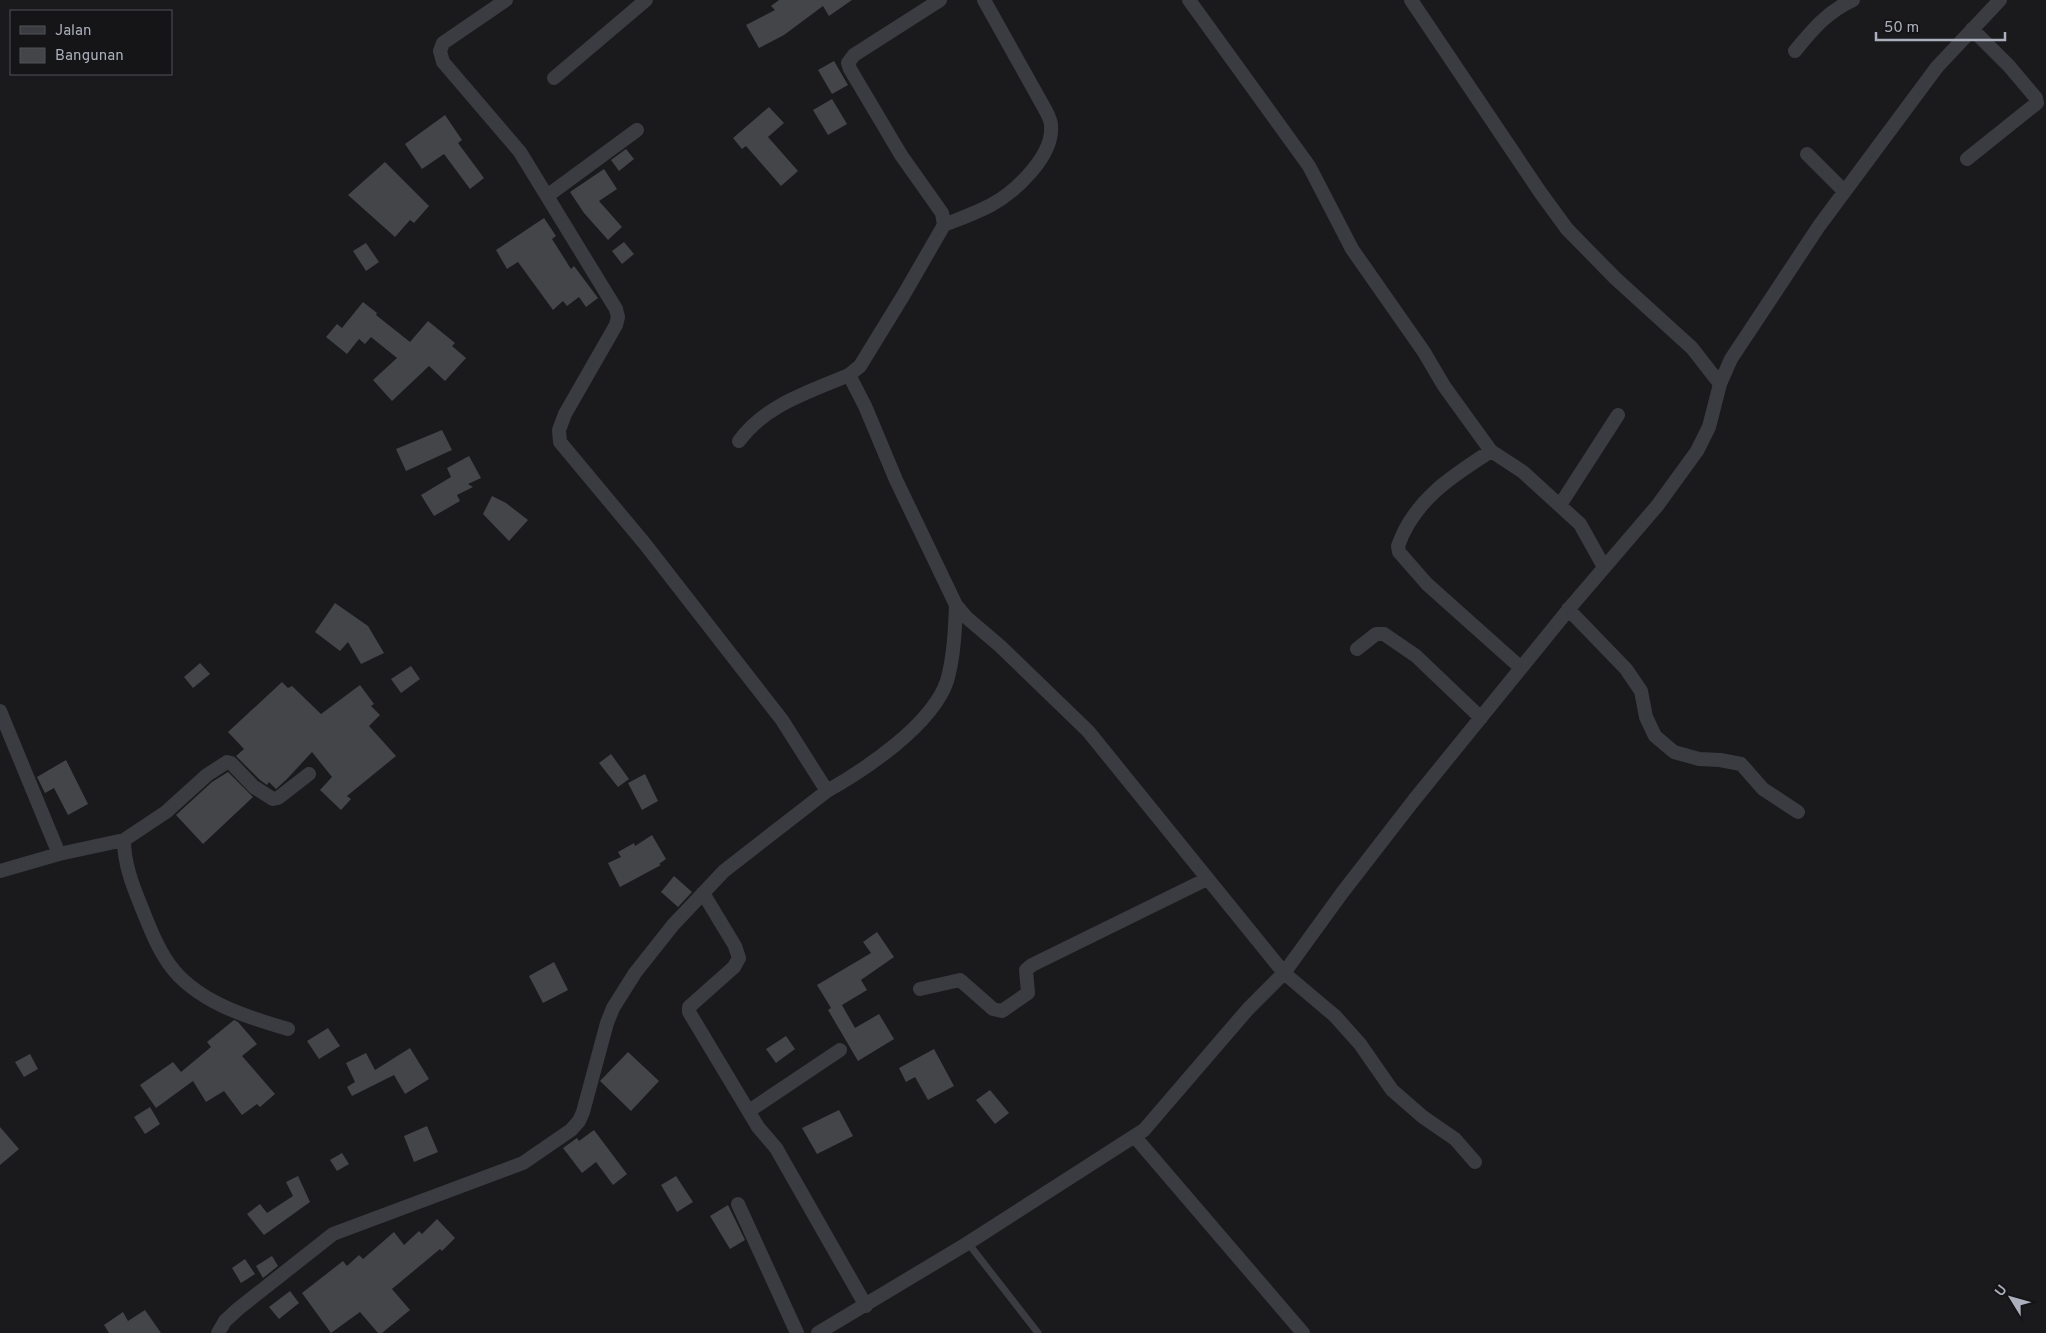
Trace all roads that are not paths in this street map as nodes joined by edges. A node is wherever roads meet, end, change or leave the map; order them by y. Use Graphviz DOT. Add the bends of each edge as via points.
graph roads {
  1 [pos="506,0"];
  2 [pos="646,0"];
  3 [pos="940,0"];
  4 [pos="984,0"];
  5 [pos="1189,0"];
  6 [pos="1411,0"];
  7 [pos="1853,0"];
  8 [pos="2000,0"];
  9 [pos="1972,29"];
  10 [pos="1795,51"];
  11 [pos="554,78"];
  12 [pos="637,130"];
  13 [pos="1807,154"];
  14 [pos="1968,159"];
  15 [pos="1844,191"];
  16 [pos="547,196"];
  17 [pos="944,225"];
  18 [pos="848,375"];
  19 [pos="1720,384"];
  20 [pos="1618,416"];
  21 [pos="739,441"];
  22 [pos="1491,451"];
  23 [pos="1560,505"];
  24 [pos="1604,567"];
  25 [pos="956,605"];
  26 [pos="1568,609"];
  27 [pos="1357,649"];
  28 [pos="1521,668"];
  29 [pos="0,711"];
  30 [pos="1480,718"];
  31 [pos="309,774"];
  32 [pos="827,791"];
  33 [pos="1798,812"];
  34 [pos="124,840"];
  35 [pos="59,854"];
  36 [pos="0,871"];
  37 [pos="1207,879"];
  38 [pos="703,893"];
  39 [pos="1284,973"];
  40 [pos="920,989"];
  41 [pos="288,1029"];
  42 [pos="840,1050"];
  43 [pos="749,1111"];
  44 [pos="1134,1136"];
  45 [pos="1475,1162"];
  46 [pos="738,1204"];
  47 [pos="968,1243"];
  48 [pos="866,1306"];
  49 [pos="218,1333"];
  50 [pos="797,1333"];
  51 [pos="818,1333"];
  52 [pos="1038,1333"];
  53 [pos="1303,1333"];
  1 -- 16 [label="street" via="444,43 440,51 443,62 520,152"];
  2 -- 11 [label="street"];
  3 -- 17 [label="street" via="854,55 848,63 901,155 942,213"];
  4 -- 17 [label="street" via="1046,111 1051,126 1048,145 1038,164 1015,189 991,205"];
  5 -- 22 [label="street" via="1310,166 1352,249"];
  6 -- 19 [label="street" via="1567,229 1692,348"];
  7 -- 10 [label="street" via="1818,23"];
  8 -- 9 [label="street"];
  9 -- 14 [label="street" via="2009,66 2037,103"];
  9 -- 15 [label="street" via="1937,67"];
  12 -- 16 [label="street"];
  13 -- 15 [label="street"];
  15 -- 19 [label="street" via="1747,334"];
  16 -- 32 [label="street" via="618,317 565,414 560,442 645,544 782,720"];
  17 -- 18 [label="street" via="860,366"];
  18 -- 21 [label="street" via="774,408 748,428"];
  18 -- 25 [label="street"];
  19 -- 24 [label="street" via="1709,427 1697,451 1657,506"];
  20 -- 23 [label="street"];
  22 -- 23 [label="street" via="1523,472"];
  22 -- 28 [label="street" via="1461,470 1420,504 1398,546 1399,552 1427,584"];
  23 -- 24 [label="street" via="1580,524"];
  24 -- 26 [label="street"];
  25 -- 32 [label="street" via="954,647 946,682 938,697 902,740"];
  25 -- 37 [label="street" via="1088,731"];
  26 -- 28 [label="street"];
  26 -- 33 [label="street" via="1626,669 1641,691 1646,717 1655,736 1674,752 1741,764 1763,789"];
  27 -- 30 [label="street" via="1376,634 1384,634 1416,656"];
  28 -- 30 [label="street"];
  29 -- 35 [label="street"];
  30 -- 39 [label="street" via="1342,893"];
  31 -- 34 [label="street" via="273,799 226,762 166,812"];
  32 -- 38 [label="street" via="746,854"];
  34 -- 35 [label="street"];
  34 -- 41 [label="street" via="132,884 151,933 170,965 187,983 220,1005 243,1016"];
  35 -- 36 [label="street"];
  37 -- 39 [label="street"];
  37 -- 40 [label="street" via="1032,964 1026,970 1028,993 1002,1011 993,1009 960,980"];
  38 -- 43 [label="street" via="739,958 734,967 689,1007 689,1012"];
  38 -- 49 [label="street" via="651,953 613,1008 583,1112 571,1130 523,1164 333,1234 238,1309"];
  39 -- 44 [label="street" via="1248,1009 1148,1126"];
  39 -- 45 [label="street" via="1335,1016 1360,1044 1392,1090 1455,1139"];
  42 -- 43 [label="street"];
  43 -- 48 [label="street" via="776,1148"];
  44 -- 47 [label="street"];
  44 -- 53 [label="street"];
  46 -- 50 [label="street"];
  47 -- 48 [label="street"];
  47 -- 52 [label="lane"];
  48 -- 51 [label="street"];
}
